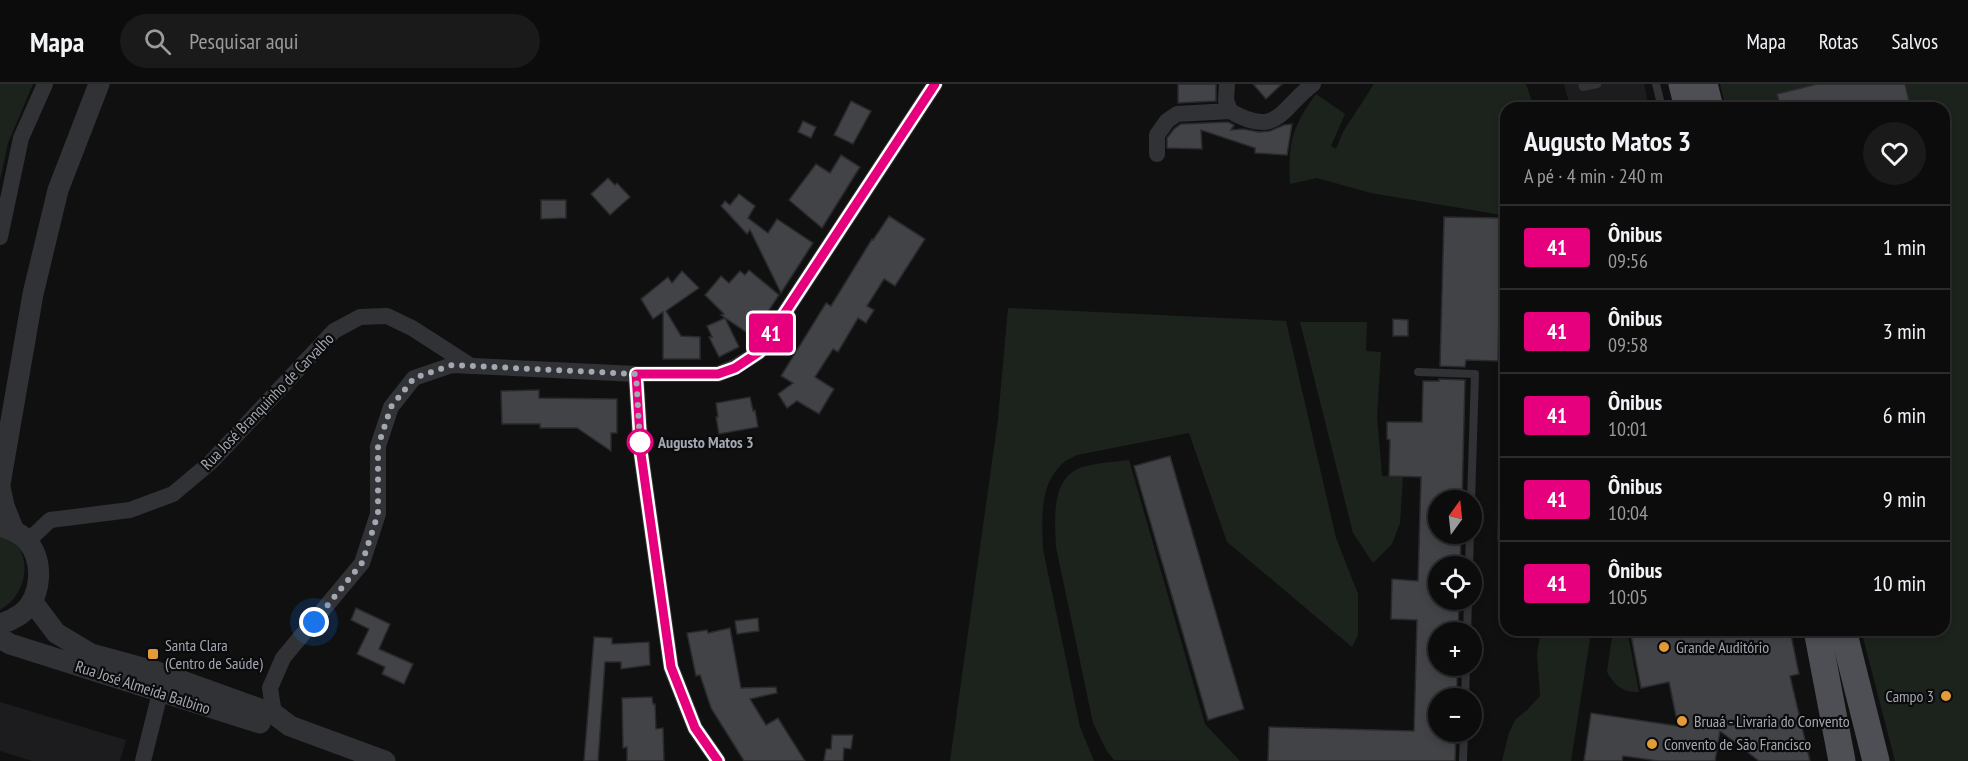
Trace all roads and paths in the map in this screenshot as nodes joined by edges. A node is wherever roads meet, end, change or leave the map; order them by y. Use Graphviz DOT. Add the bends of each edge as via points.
graph roads {
  1 [pos="45,84"];
  2 [pos="99,84"];
  3 [pos="935,84"];
  4 [pos="1227,84"];
  5 [pos="1313,84"];
  6 [pos="1582,84"];
  7 [pos="1597,84"];
  8 [pos="1656,84"];
  9 [pos="1682,84"];
  10 [pos="1704,84"];
  11 [pos="1660,102"];
  12 [pos="1686,102"];
  13 [pos="1708,102"];
  14 [pos="1230,111"];
  15 [pos="1157,154"];
  16 [pos="0,237"];
  17 [pos="472,367"];
  18 [pos="1418,372"];
  19 [pos="636,374"];
  20 [pos="0,485"];
  21 [pos="1471,490"];
  22 [pos="14,532"];
  23 [pos="32,601"];
  24 [pos="0,624"];
  25 [pos="1817,636"];
  26 [pos="1845,636"];
  27 [pos="0,638"];
  28 [pos="158,682"];
  29 [pos="282,720"];
  30 [pos="1464,742"];
  31 [pos="143,761"];
  32 [pos="386,761"];
  33 [pos="718,761"];
  34 [pos="1463,761"];
  35 [pos="1842,761"];
  36 [pos="1876,761"];
  1 -- 16 [label="street" via="21,138"];
  2 -- 20 [label="street" via="58,189 33,294"];
  3 -- 19 [label="street" via="759,352 718,374"];
  4 -- 14 [label="street"];
  5 -- 14 [label="street" via="1276,119 1252,121"];
  6 -- 7 [label="lane"];
  8 -- 11 [label="lane"];
  9 -- 12 [label="main road"];
  10 -- 13 [label="main road"];
  14 -- 15 [label="street" via="1177,114 1157,135"];
  17 -- 19 [label="street"];
  17 -- 22 [label="street, Rua José Branquinho de Carvalho" via="387,316 360,317 334,331 211,462 173,494 130,510 50,520"];
  17 -- 29 [label="street" via="452,365 414,378 391,407 378,446 378,514 362,563 283,658 270,688"];
  18 -- 21 [label="lane" via="1475,374"];
  19 -- 33 [label="street" via="641,454 671,667 695,728"];
  20 -- 22 [label="street"];
  22 -- 23 [label="street" via="38,562 39,578"];
  23 -- 24 [label="street" via="21,614"];
  23 -- 28 [label="street, Rua José Almeida Balbino" via="56,633 91,654"];
  25 -- 35 [label="main road"];
  26 -- 36 [label="main road"];
  27 -- 28 [label="street, Rua José Almeida Balbino" via="10,644"];
  28 -- 29 [label="street, Rua José Almeida Balbino" via="270,726"];
  28 -- 31 [label="street"];
  29 -- 32 [label="street, Rua José Almeida Balbino"];
  30 -- 34 [label="lane"];
}
